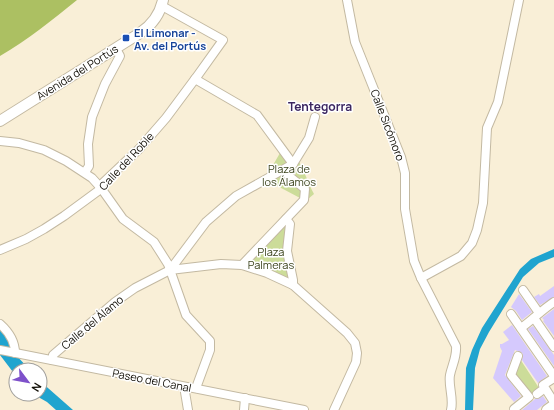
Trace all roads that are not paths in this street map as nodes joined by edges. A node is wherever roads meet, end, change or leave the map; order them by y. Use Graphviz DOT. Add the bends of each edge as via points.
graph roads {
  1 [pos="347,0"];
  2 [pos="519,0"];
  3 [pos="163,3"];
  4 [pos="116,48"];
  5 [pos="195,79"];
  6 [pos="315,118"];
  7 [pos="0,121"];
  8 [pos="0,141"];
  9 [pos="293,164"];
  10 [pos="283,171"];
  11 [pos="85,172"];
  12 [pos="101,188"];
  13 [pos="286,219"];
  14 [pos="0,250"];
  15 [pos="242,265"];
  16 [pos="170,270"];
  17 [pos="421,278"];
  18 [pos="293,285"];
  19 [pos="523,290"];
  20 [pos="554,302"];
  21 [pos="511,314"];
  22 [pos="536,316"];
  23 [pos="0,324"];
  24 [pos="521,328"];
  25 [pos="553,343"];
  26 [pos="0,350"];
  27 [pos="15,353"];
  28 [pos="518,356"];
  29 [pos="52,360"];
  30 [pos="554,377"];
  31 [pos="186,387"];
  32 [pos="196,388"];
  33 [pos="245,398"];
  34 [pos="551,407"];
  35 [pos="188,410"];
  36 [pos="244,410"];
  37 [pos="304,410"];
  38 [pos="334,410"];
  39 [pos="452,410"];
  40 [pos="515,410"];
  1 -- 17 [label="street, Calle Sicómoro" via="355,42 401,157 405,173 405,209 414,261"];
  2 -- 17 [label="street" via="498,102 487,128 483,203 477,230 472,242 461,256"];
  3 -- 4 [label="main road, Avenida del Portús" via="148,27"];
  3 -- 5 [label="street, Calle del Roble" via="223,40"];
  4 -- 7 [label="main road, Avenida del Portús"];
  4 -- 11 [label="street" via="120,56 105,84 91,122 89,166"];
  5 -- 9 [label="street" via="257,115"];
  5 -- 12 [label="street, Calle del Roble" via="166,118"];
  6 -- 9 [label="street" via="309,138"];
  8 -- 11 [label="street" via="44,150"];
  9 -- 10 [label="street, Calle del Álamo"];
  10 -- 13 [label="street" via="305,189 304,200"];
  10 -- 16 [label="street, Calle del Álamo" via="236,196 215,214"];
  11 -- 12 [label="street"];
  12 -- 14 [label="street, Calle del Roble" via="64,216 26,239"];
  12 -- 16 [label="street" via="122,219 154,242"];
  13 -- 15 [label="street"];
  13 -- 18 [label="street" via="290,224 287,251"];
  15 -- 16 [label="street" via="221,264"];
  15 -- 18 [label="street"];
  16 -- 29 [label="street, Calle del Álamo" via="135,288 115,302 53,355"];
  16 -- 32 [label="street" via="186,315 210,343 210,350"];
  17 -- 39 [label="street, Calle Sicómoro" via="456,346 450,377"];
  18 -- 38 [label="street" via="355,343 356,362"];
  19 -- 22 [label="street"];
  20 -- 22 [label="street"];
  21 -- 24 [label="street"];
  22 -- 24 [label="street"];
  22 -- 25 [label="street"];
  23 -- 27 [label="street" via="13,340"];
  24 -- 30 [label="street"];
  26 -- 27 [label="street, Paseo del Canal"];
  27 -- 29 [label="street, Paseo del Canal"];
  28 -- 40 [label="street" via="511,375 529,397"];
  29 -- 31 [label="street, Paseo del Canal"];
  30 -- 34 [label="street" via="543,386"];
  31 -- 32 [label="street, Paseo del Canal"];
  31 -- 35 [label="street"];
  32 -- 33 [label="street, Paseo del Canal"];
  33 -- 36 [label="street"];
  33 -- 37 [label="street, Paseo del Canal"];
}
